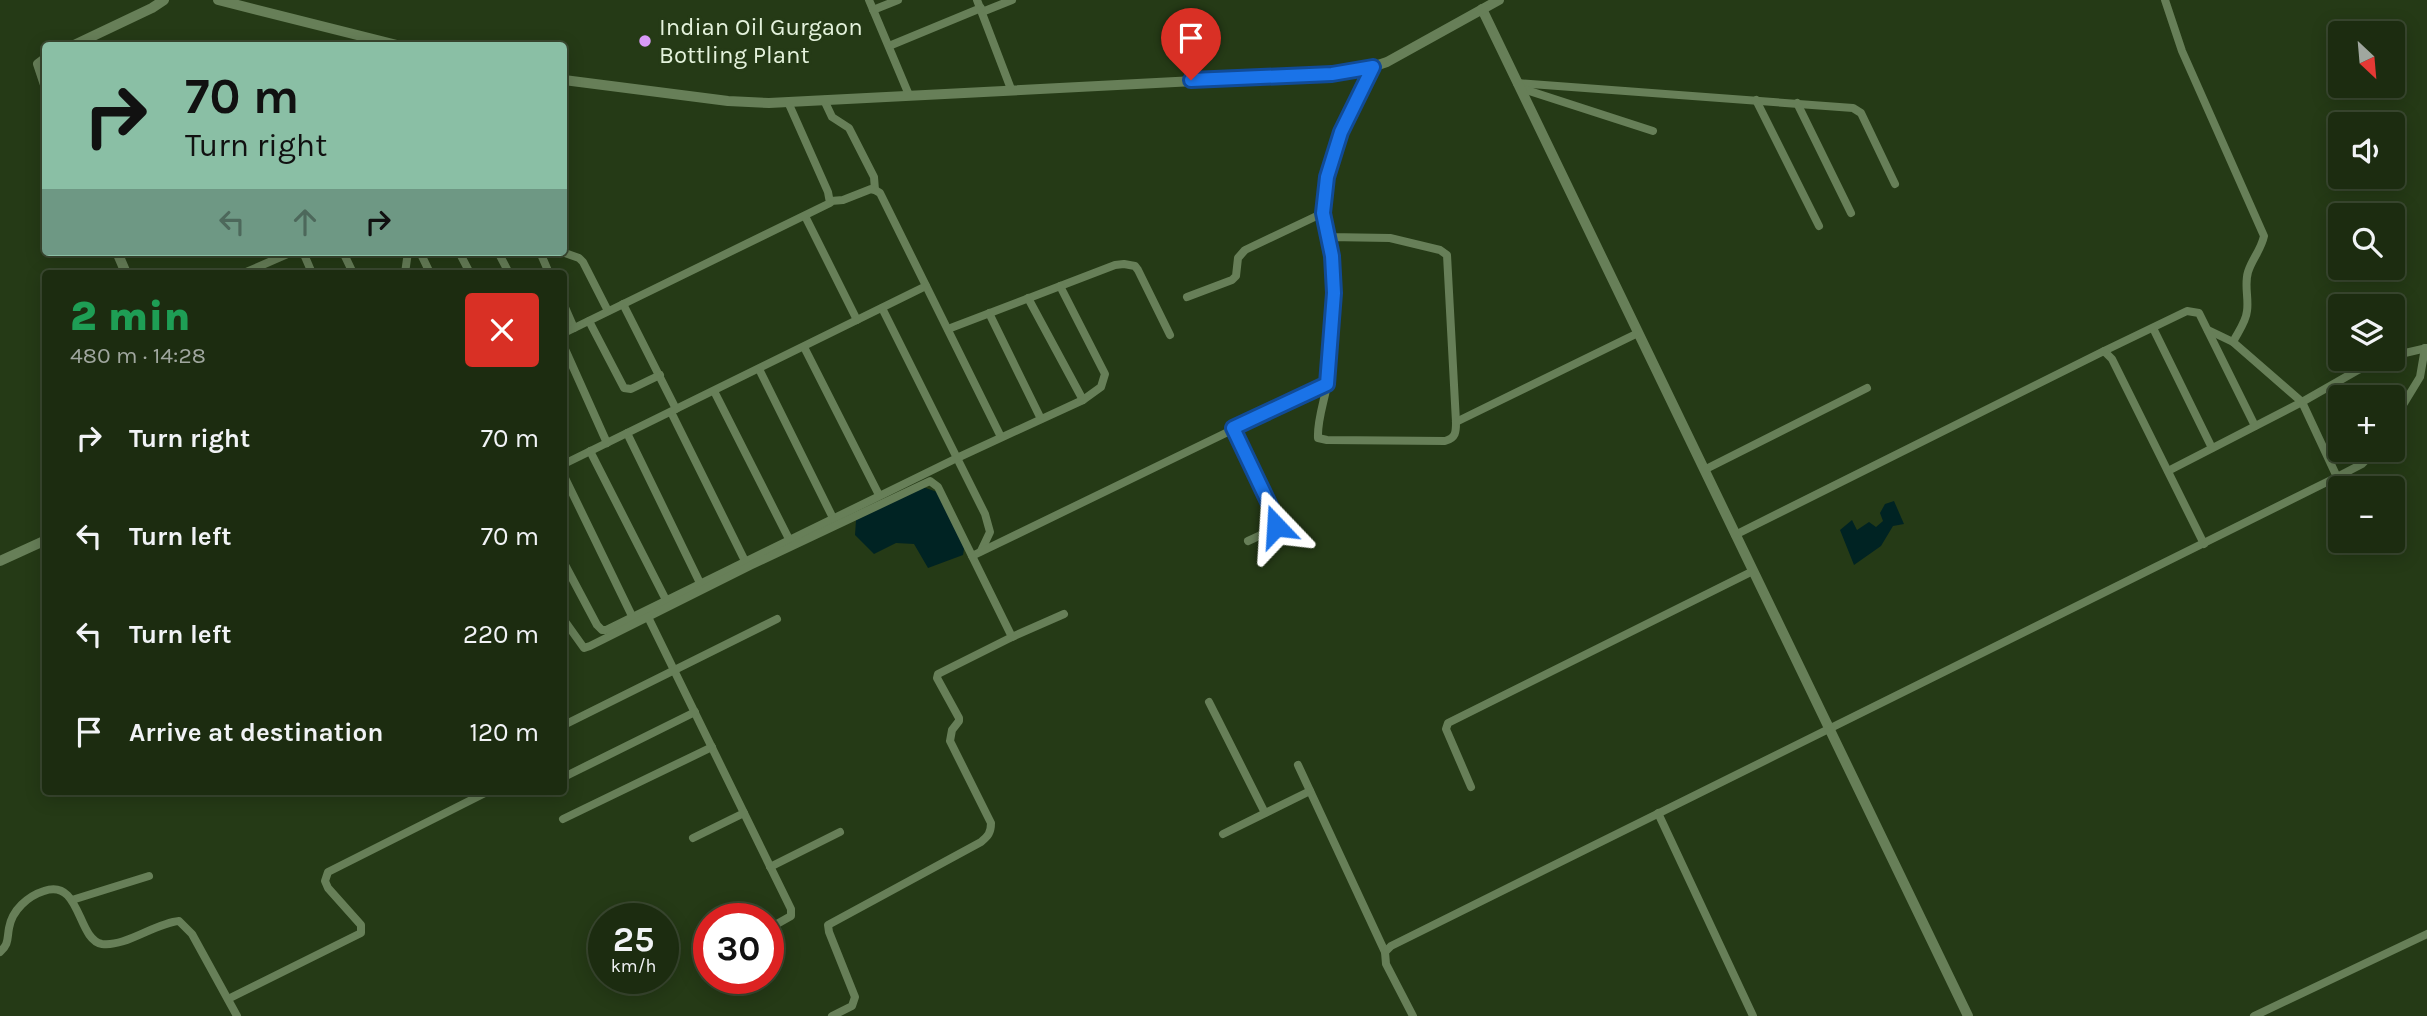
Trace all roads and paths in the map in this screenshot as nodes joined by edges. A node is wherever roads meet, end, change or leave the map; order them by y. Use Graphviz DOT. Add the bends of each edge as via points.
graph roads {
  1 [pos="164,0"];
  2 [pos="218,0"];
  3 [pos="869,0"];
  4 [pos="898,0"];
  5 [pos="1012,0"];
  6 [pos="1498,0"];
  7 [pos="2165,0"];
  8 [pos="980,7"];
  9 [pos="1482,9"];
  10 [pos="873,10"];
  11 [pos="80,42"];
  12 [pos="385,42"];
  13 [pos="888,46"];
  14 [pos="42,61"];
  15 [pos="1373,67"];
  16 [pos="42,76"];
  17 [pos="567,80"];
  18 [pos="1518,85"];
  19 [pos="1012,89"];
  20 [pos="909,95"];
  21 [pos="824,100"];
  22 [pos="1756,100"];
  23 [pos="788,102"];
  24 [pos="1797,103"];
  25 [pos="1653,131"];
  26 [pos="1895,184"];
  27 [pos="876,190"];
  28 [pos="831,201"];
  29 [pos="1323,213"];
  30 [pos="1851,213"];
  31 [pos="805,216"];
  32 [pos="1819,226"];
  33 [pos="1329,237"];
  34 [pos="567,253"];
  35 [pos="283,256"];
  36 [pos="251,270"];
  37 [pos="926,286"];
  38 [pos="1060,286"];
  39 [pos="1187,297"];
  40 [pos="1028,298"];
  41 [pos="623,304"];
  42 [pos="882,308"];
  43 [pos="567,312"];
  44 [pos="608,312"];
  45 [pos="989,313"];
  46 [pos="857,320"];
  47 [pos="589,321"];
  48 [pos="574,328"];
  49 [pos="2153,328"];
  50 [pos="948,329"];
  51 [pos="2208,330"];
  52 [pos="567,332"];
  53 [pos="1638,333"];
  54 [pos="1170,335"];
  55 [pos="2233,342"];
  56 [pos="804,347"];
  57 [pos="2426,348"];
  58 [pos="2104,351"];
  59 [pos="2405,353"];
  60 [pos="567,354"];
  61 [pos="759,369"];
  62 [pos="2356,371"];
  63 [pos="660,375"];
  64 [pos="1327,384"];
  65 [pos="1867,388"];
  66 [pos="714,391"];
  67 [pos="1083,400"];
  68 [pos="2302,402"];
  69 [pos="2405,402"];
  70 [pos="674,410"];
  71 [pos="1041,419"];
  72 [pos="1456,422"];
  73 [pos="2255,426"];
  74 [pos="1233,428"];
  75 [pos="627,433"];
  76 [pos="1002,437"];
  77 [pos="607,443"];
  78 [pos="2212,448"];
  79 [pos="590,451"];
  80 [pos="957,458"];
  81 [pos="567,462"];
  82 [pos="2364,462"];
  83 [pos="1704,470"];
  84 [pos="2168,471"];
  85 [pos="2337,476"];
  86 [pos="2339,476"];
  87 [pos="567,482"];
  88 [pos="2328,482"];
  89 [pos="879,495"];
  90 [pos="833,518"];
  91 [pos="1735,534"];
  92 [pos="789,539"];
  93 [pos="1248,541"];
  94 [pos="42,542"];
  95 [pos="2204,544"];
  96 [pos="981,551"];
  97 [pos="972,556"];
  98 [pos="0,561"];
  99 [pos="745,561"];
  100 [pos="567,569"];
  101 [pos="1753,571"];
  102 [pos="700,583"];
  103 [pos="666,600"];
  104 [pos="1064,614"];
  105 [pos="632,616"];
  106 [pos="649,617"];
  107 [pos="777,619"];
  108 [pos="567,624"];
  109 [pos="1012,637"];
  110 [pos="674,670"];
  111 [pos="1209,702"];
  112 [pos="695,712"];
  113 [pos="567,724"];
  114 [pos="1830,730"];
  115 [pos="712,747"];
  116 [pos="1298,765"];
  117 [pos="567,776"];
  118 [pos="1471,787"];
  119 [pos="1310,791"];
  120 [pos="481,795"];
  121 [pos="744,813"];
  122 [pos="1265,813"];
  123 [pos="1658,813"];
  124 [pos="563,819"];
  125 [pos="840,832"];
  126 [pos="1223,834"];
  127 [pos="693,838"];
  128 [pos="770,867"];
  129 [pos="149,876"];
  130 [pos="72,900"];
  131 [pos="784,921"];
  132 [pos="2427,934"];
  133 [pos="0,952"];
  134 [pos="1385,952"];
  135 [pos="228,999"];
  136 [pos="237,1016"];
  137 [pos="832,1016"];
  138 [pos="1413,1016"];
  139 [pos="1753,1016"];
  140 [pos="1968,1016"];
  141 [pos="2254,1016"];
  1 -- 11 [label="street"];
  2 -- 12 [label="street"];
  3 -- 10 [label="street"];
  4 -- 10 [label="street"];
  5 -- 8 [label="street"];
  6 -- 9 [label="street"];
  7 -- 55 [label="street" via="2182,51 2264,236 2248,271 2248,310"];
  8 -- 13 [label="street"];
  8 -- 19 [label="street"];
  9 -- 15 [label="street"];
  9 -- 18 [label="street"];
  10 -- 13 [label="street"];
  13 -- 20 [label="street"];
  14 -- 16 [label="street" via="38,64"];
  15 -- 19 [label="street" via="1332,74"];
  15 -- 29 [label="street" via="1334,150"];
  17 -- 23 [label="street" via="729,101"];
  18 -- 22 [label="street"];
  18 -- 25 [label="street"];
  18 -- 53 [label="street"];
  19 -- 20 [label="street"];
  20 -- 21 [label="street"];
  21 -- 23 [label="street"];
  21 -- 27 [label="street" via="832,117 849,128"];
  22 -- 24 [label="street"];
  22 -- 32 [label="street"];
  23 -- 28 [label="street"];
  24 -- 26 [label="street" via="1858,109"];
  24 -- 30 [label="street"];
  27 -- 28 [label="street"];
  27 -- 37 [label="street"];
  28 -- 31 [label="street"];
  29 -- 33 [label="street"];
  29 -- 39 [label="street" via="1245,250 1232,281"];
  31 -- 41 [label="street"];
  31 -- 46 [label="street"];
  33 -- 64 [label="street" via="1334,293"];
  33 -- 72 [label="street" via="1390,237 1447,256"];
  34 -- 44 [label="street" via="583,262"];
  35 -- 36 [label="street"];
  37 -- 42 [label="street"];
  37 -- 50 [label="street"];
  38 -- 40 [label="street"];
  38 -- 54 [label="street" via="1115,265 1135,266"];
  38 -- 67 [label="street" via="1105,374 1101,387"];
  40 -- 45 [label="street"];
  40 -- 67 [label="street"];
  41 -- 44 [label="street"];
  41 -- 63 [label="street"];
  42 -- 46 [label="street"];
  42 -- 80 [label="street"];
  43 -- 48 [label="street"];
  44 -- 47 [label="street"];
  45 -- 50 [label="street"];
  45 -- 71 [label="street"];
  46 -- 56 [label="street"];
  47 -- 48 [label="street"];
  47 -- 63 [label="street" via="624,388"];
  48 -- 52 [label="street"];
  49 -- 51 [label="street" via="2194,311"];
  49 -- 58 [label="street"];
  49 -- 78 [label="street"];
  50 -- 76 [label="street"];
  51 -- 55 [label="street"];
  51 -- 73 [label="street"];
  53 -- 72 [label="street"];
  53 -- 83 [label="street"];
  55 -- 68 [label="street"];
  56 -- 61 [label="street"];
  56 -- 89 [label="street"];
  57 -- 59 [label="street"];
  57 -- 69 [label="street" via="2420,377"];
  58 -- 84 [label="street"];
  58 -- 91 [label="street"];
  60 -- 77 [label="street"];
  61 -- 66 [label="street"];
  61 -- 90 [label="street"];
  62 -- 68 [label="street"];
  63 -- 70 [label="street"];
  64 -- 72 [label="street" via="1318,434 1322,440 1445,440 1452,439"];
  64 -- 74 [label="street"];
  65 -- 83 [label="street"];
  66 -- 70 [label="street"];
  66 -- 92 [label="street"];
  67 -- 71 [label="street"];
  68 -- 73 [label="street"];
  68 -- 85 [label="street"];
  70 -- 75 [label="street"];
  70 -- 99 [label="street"];
  71 -- 76 [label="street"];
  73 -- 78 [label="street"];
  74 -- 93 [label="street" via="1276,523 1272,530"];
  74 -- 96 [label="street"];
  75 -- 77 [label="street"];
  75 -- 102 [label="street"];
  76 -- 80 [label="street"];
  77 -- 79 [label="street"];
  78 -- 84 [label="street"];
  79 -- 81 [label="street"];
  79 -- 103 [label="street"];
  80 -- 89 [label="street"];
  80 -- 96 [label="street" via="989,526"];
  82 -- 86 [label="street"];
  83 -- 91 [label="street"];
  84 -- 95 [label="street"];
  87 -- 105 [label="street"];
  88 -- 95 [label="street"];
  89 -- 90 [label="street"];
  90 -- 92 [label="street"];
  91 -- 101 [label="street"];
  92 -- 99 [label="street"];
  94 -- 98 [label="street"];
  95 -- 114 [label="street"];
  96 -- 97 [label="street"];
  97 -- 106 [label="street" via="938,487 930,481"];
  97 -- 109 [label="street"];
  99 -- 102 [label="street"];
  100 -- 105 [label="street" via="599,628 606,630"];
  101 -- 114 [label="street"];
  101 -- 118 [label="street" via="1448,723 1446,730"];
  102 -- 103 [label="street"];
  103 -- 105 [label="street"];
  104 -- 109 [label="street"];
  106 -- 108 [label="street" via="584,648"];
  106 -- 110 [label="street"];
  107 -- 110 [label="street"];
  109 -- 137 [label="street" via="937,678 959,718 950,741 991,823 988,836 828,925 855,997 852,1006"];
  110 -- 112 [label="street"];
  110 -- 113 [label="street"];
  111 -- 122 [label="street"];
  112 -- 115 [label="street"];
  112 -- 117 [label="street"];
  114 -- 123 [label="street"];
  114 -- 140 [label="street"];
  115 -- 121 [label="street"];
  115 -- 124 [label="street"];
  116 -- 119 [label="street"];
  119 -- 122 [label="street"];
  119 -- 134 [label="street"];
  120 -- 135 [label="street" via="328,872 328,888 361,925 361,933"];
  121 -- 127 [label="street"];
  121 -- 128 [label="street"];
  122 -- 126 [label="street"];
  123 -- 134 [label="street"];
  123 -- 139 [label="street"];
  125 -- 128 [label="street"];
  128 -- 131 [label="street" via="791,913"];
  129 -- 130 [label="street"];
  130 -- 133 [label="street" via="52,889 21,905 9,926 9,942"];
  130 -- 135 [label="street" via="97,943 115,943 174,922 184,924"];
  132 -- 141 [label="street"];
  134 -- 138 [label="street" via="1386,964"];
  135 -- 136 [label="street"];
}
